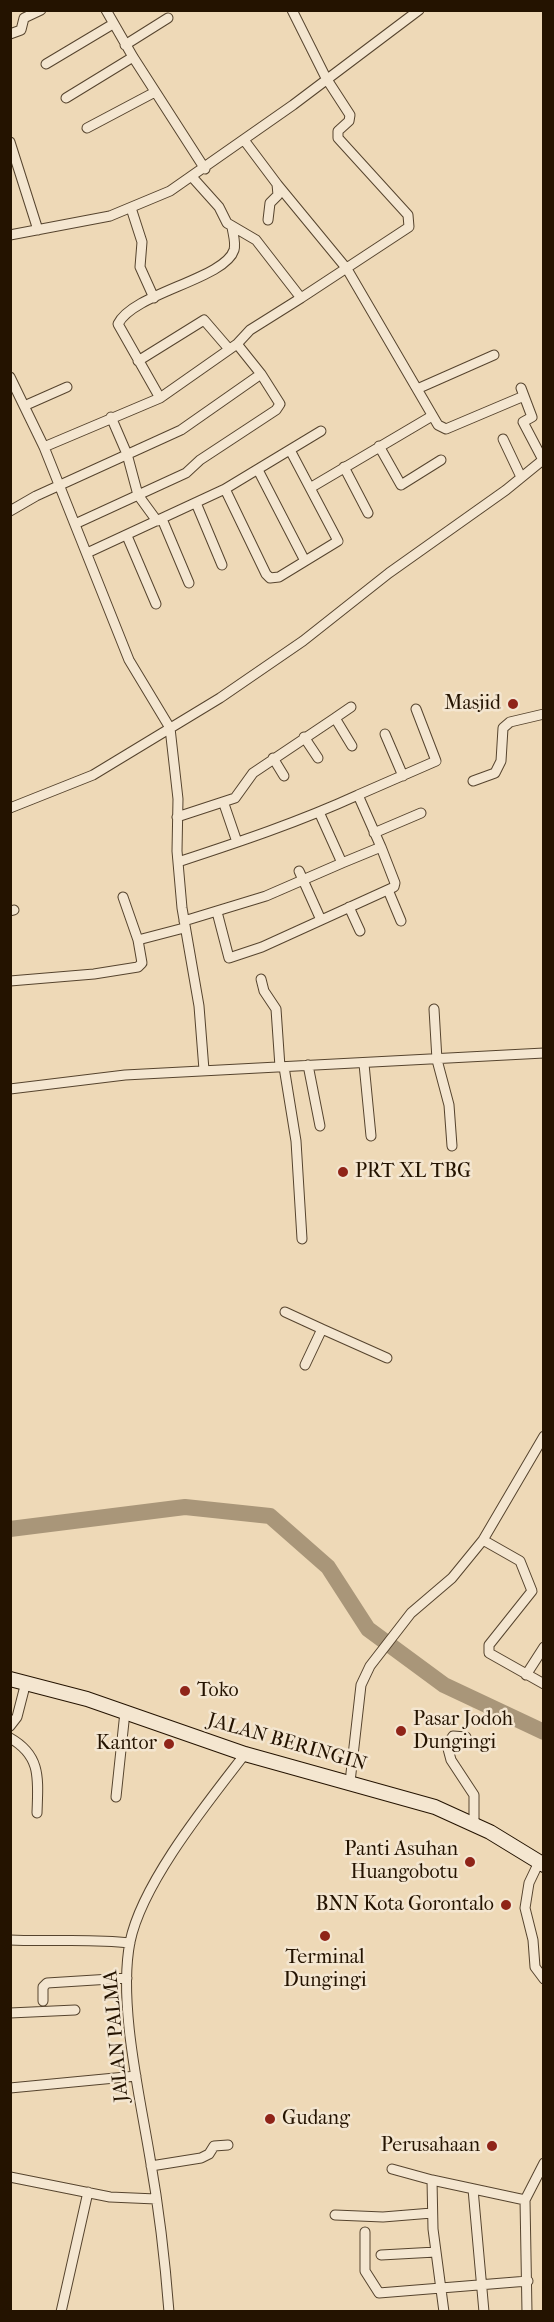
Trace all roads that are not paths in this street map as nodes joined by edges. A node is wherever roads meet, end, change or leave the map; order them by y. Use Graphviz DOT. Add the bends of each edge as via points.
graph roads {
  1 [pos="41,10"];
  2 [pos="106,10"];
  3 [pos="292,10"];
  4 [pos="419,10"];
  5 [pos="168,18"];
  6 [pos="113,24"];
  7 [pos="10,34"];
  8 [pos="125,45"];
  9 [pos="133,57"];
  10 [pos="46,64"];
  11 [pos="326,78"];
  12 [pos="155,92"];
  13 [pos="66,98"];
  14 [pos="87,128"];
  15 [pos="244,140"];
  16 [pos="10,142"];
  17 [pos="205,169"];
  18 [pos="193,178"];
  19 [pos="278,184"];
  20 [pos="131,208"];
  21 [pos="268,220"];
  22 [pos="232,226"];
  23 [pos="38,231"];
  24 [pos="10,235"];
  25 [pos="346,269"];
  26 [pos="154,298"];
  27 [pos="301,298"];
  28 [pos="233,346"];
  29 [pos="494,355"];
  30 [pos="138,361"];
  31 [pos="10,368"];
  32 [pos="261,374"];
  33 [pos="10,377"];
  34 [pos="67,387"];
  35 [pos="417,390"];
  36 [pos="159,398"];
  37 [pos="24,406"];
  38 [pos="432,416"];
  39 [pos="111,417"];
  40 [pos="321,431"];
  41 [pos="503,439"];
  42 [pos="380,446"];
  43 [pos="44,447"];
  44 [pos="290,450"];
  45 [pos="127,454"];
  46 [pos="543,459"];
  47 [pos="441,460"];
  48 [pos="344,467"];
  49 [pos="258,470"];
  50 [pos="522,477"];
  51 [pos="59,486"];
  52 [pos="310,488"];
  53 [pos="225,489"];
  54 [pos="141,493"];
  55 [pos="196,503"];
  56 [pos="10,511"];
  57 [pos="368,513"];
  58 [pos="159,520"];
  59 [pos="75,524"];
  60 [pos="127,536"];
  61 [pos="87,554"];
  62 [pos="305,561"];
  63 [pos="220,564"];
  64 [pos="187,581"];
  65 [pos="154,602"];
  66 [pos="351,707"];
  67 [pos="416,709"];
  68 [pos="543,714"];
  69 [pos="334,718"];
  70 [pos="170,728"];
  71 [pos="385,734"];
  72 [pos="304,737"];
  73 [pos="352,746"];
  74 [pos="273,758"];
  75 [pos="318,758"];
  76 [pos="284,776"];
  77 [pos="403,776"];
  78 [pos="472,781"];
  79 [pos="358,795"];
  80 [pos="224,804"];
  81 [pos="10,808"];
  82 [pos="319,812"];
  83 [pos="421,813"];
  84 [pos="177,817"];
  85 [pos="374,833"];
  86 [pos="237,842"];
  87 [pos="381,848"];
  88 [pos="178,862"];
  89 [pos="342,863"];
  90 [pos="299,871"];
  91 [pos="303,881"];
  92 [pos="387,890"];
  93 [pos="123,897"];
  94 [pos="349,907"];
  95 [pos="217,912"];
  96 [pos="321,920"];
  97 [pos="401,921"];
  98 [pos="189,922"];
  99 [pos="360,931"];
  100 [pos="138,940"];
  101 [pos="261,979"];
  102 [pos="10,981"];
  103 [pos="434,1009"];
  104 [pos="543,1053"];
  105 [pos="437,1060"];
  106 [pos="364,1064"];
  107 [pos="308,1065"];
  108 [pos="282,1067"];
  109 [pos="204,1070"];
  110 [pos="10,1089"];
  111 [pos="320,1126"];
  112 [pos="371,1136"];
  113 [pos="452,1146"];
  114 [pos="302,1239"];
  115 [pos="285,1312"];
  116 [pos="322,1329"];
  117 [pos="387,1358"];
  118 [pos="305,1365"];
  119 [pos="543,1436"];
  120 [pos="483,1540"];
  121 [pos="543,1647"];
  122 [pos="526,1675"];
  123 [pos="10,1679"];
  124 [pos="26,1682"];
  125 [pos="543,1684"];
  126 [pos="125,1712"];
  127 [pos="10,1726"];
  128 [pos="466,1737"];
  129 [pos="10,1738"];
  130 [pos="245,1754"];
  131 [pos="350,1782"];
  132 [pos="116,1797"];
  133 [pos="37,1813"];
  134 [pos="474,1823"];
  135 [pos="541,1864"];
  136 [pos="10,1940"];
  137 [pos="130,1943"];
  138 [pos="127,1978"];
  139 [pos="543,1979"];
  140 [pos="43,2001"];
  141 [pos="75,2010"];
  142 [pos="10,2013"];
  143 [pos="136,2076"];
  144 [pos="10,2088"];
  145 [pos="228,2145"];
  146 [pos="543,2163"];
  147 [pos="152,2166"];
  148 [pos="392,2169"];
  149 [pos="10,2177"];
  150 [pos="540,2177"];
  151 [pos="432,2180"];
  152 [pos="473,2189"];
  153 [pos="88,2192"];
  154 [pos="156,2199"];
  155 [pos="525,2200"];
  156 [pos="432,2213"];
  157 [pos="334,2215"];
  158 [pos="364,2232"];
  159 [pos="436,2252"];
  160 [pos="381,2255"];
  161 [pos="528,2281"];
  162 [pos="480,2283"];
  163 [pos="441,2290"];
  164 [pos="61,2312"];
  165 [pos="169,2312"];
  166 [pos="444,2312"];
  167 [pos="484,2312"];
  168 [pos="527,2312"];
  1 -- 7 [label="street" via="24,18 21,30"];
  2 -- 6 [label="street"];
  3 -- 11 [label="street"];
  4 -- 11 [label="street"];
  5 -- 8 [label="street"];
  6 -- 8 [label="street"];
  6 -- 10 [label="street"];
  8 -- 9 [label="street"];
  9 -- 12 [label="street"];
  9 -- 13 [label="street"];
  11 -- 15 [label="street"];
  11 -- 25 [label="street" via="351,118 338,131 338,138 387,190 410,222 402,232"];
  12 -- 14 [label="street"];
  12 -- 17 [label="street"];
  15 -- 17 [label="street"];
  15 -- 19 [label="street"];
  16 -- 23 [label="street"];
  17 -- 18 [label="street"];
  18 -- 20 [label="street"];
  18 -- 22 [label="street"];
  19 -- 21 [label="street"];
  19 -- 25 [label="street"];
  20 -- 23 [label="street"];
  20 -- 26 [label="street" via="142,242 140,267"];
  22 -- 26 [label="street" via="235,246 229,257 217,267"];
  22 -- 27 [label="street" via="256,240"];
  23 -- 24 [label="street"];
  25 -- 27 [label="street"];
  25 -- 35 [label="street"];
  26 -- 30 [label="street" via="123,316 118,324"];
  27 -- 28 [label="street" via="250,330"];
  28 -- 30 [label="street" via="204,320"];
  28 -- 32 [label="street"];
  28 -- 36 [label="street"];
  29 -- 35 [label="street"];
  30 -- 36 [label="street"];
  31 -- 43 [label="street"];
  32 -- 45 [label="street" via="181,430"];
  32 -- 54 [label="street" via="280,406 186,473"];
  33 -- 37 [label="street"];
  34 -- 37 [label="street"];
  35 -- 38 [label="street"];
  36 -- 39 [label="street"];
  37 -- 43 [label="street"];
  38 -- 42 [label="street"];
  38 -- 46 [label="street" via="446,429 522,392 532,417 523,422"];
  39 -- 43 [label="street"];
  39 -- 45 [label="street"];
  40 -- 44 [label="street"];
  41 -- 50 [label="street"];
  42 -- 47 [label="street" via="401,485"];
  42 -- 48 [label="street"];
  43 -- 51 [label="street"];
  44 -- 49 [label="street"];
  44 -- 52 [label="street"];
  45 -- 51 [label="street"];
  45 -- 54 [label="street"];
  46 -- 50 [label="street"];
  48 -- 52 [label="street"];
  48 -- 57 [label="street"];
  49 -- 53 [label="street"];
  49 -- 62 [label="street"];
  50 -- 70 [label="street" via="388,573 303,641"];
  51 -- 56 [label="street"];
  51 -- 59 [label="street"];
  52 -- 62 [label="street" via="338,541"];
  53 -- 55 [label="street"];
  53 -- 62 [label="street" via="266,574 279,577"];
  54 -- 58 [label="street"];
  54 -- 59 [label="street"];
  55 -- 58 [label="street"];
  55 -- 63 [label="street"];
  58 -- 60 [label="street"];
  58 -- 64 [label="street"];
  59 -- 61 [label="street"];
  60 -- 61 [label="street"];
  60 -- 65 [label="street"];
  61 -- 70 [label="street" via="129,660"];
  66 -- 69 [label="street"];
  67 -- 77 [label="street" via="437,760"];
  68 -- 78 [label="street" via="510,722 503,728 501,761 495,773"];
  69 -- 72 [label="street"];
  69 -- 73 [label="street"];
  70 -- 81 [label="street" via="93,775"];
  70 -- 84 [label="street"];
  71 -- 77 [label="street"];
  72 -- 74 [label="street"];
  72 -- 75 [label="street"];
  74 -- 76 [label="street"];
  74 -- 80 [label="street" via="246,778 238,796"];
  77 -- 79 [label="street"];
  79 -- 82 [label="street"];
  79 -- 85 [label="street"];
  80 -- 84 [label="street"];
  80 -- 86 [label="street"];
  82 -- 86 [label="street"];
  82 -- 89 [label="street"];
  83 -- 85 [label="street"];
  84 -- 88 [label="street"];
  85 -- 87 [label="street"];
  86 -- 88 [label="street"];
  87 -- 89 [label="street"];
  87 -- 92 [label="street" via="395,883"];
  88 -- 98 [label="street"];
  89 -- 91 [label="street"];
  90 -- 91 [label="street"];
  91 -- 95 [label="street"];
  91 -- 96 [label="street"];
  92 -- 94 [label="street"];
  92 -- 97 [label="street"];
  93 -- 100 [label="street"];
  94 -- 96 [label="street"];
  94 -- 99 [label="street"];
  95 -- 96 [label="street" via="229,958"];
  95 -- 98 [label="street"];
  98 -- 100 [label="street"];
  98 -- 109 [label="street"];
  100 -- 102 [label="street" via="142,963 138,967"];
  101 -- 108 [label="street" via="276,1009"];
  103 -- 105 [label="street"];
  104 -- 105 [label="street"];
  105 -- 106 [label="street"];
  105 -- 113 [label="street" via="449,1105"];
  106 -- 107 [label="street"];
  106 -- 112 [label="street"];
  107 -- 108 [label="street"];
  107 -- 111 [label="street"];
  108 -- 109 [label="street"];
  108 -- 114 [label="street" via="296,1141"];
  109 -- 110 [label="street" via="68,1080"];
  115 -- 116 [label="street"];
  116 -- 117 [label="street"];
  116 -- 118 [label="street"];
  119 -- 120 [label="street"];
  120 -- 122 [label="street" via="520,1562 532,1591 489,1645 489,1653"];
  120 -- 131 [label="street" via="452,1578 411,1613 370,1666 361,1685"];
  121 -- 122 [label="street"];
  122 -- 125 [label="street"];
  123 -- 124 [label="street, JALAN BERINGIN"];
  124 -- 126 [label="street, JALAN BERINGIN"];
  124 -- 127 [label="street" via="17,1717"];
  126 -- 130 [label="street, JALAN BERINGIN"];
  126 -- 132 [label="street"];
  128 -- 134 [label="street" via="453,1736 447,1745 451,1760 474,1795"];
  129 -- 133 [label="street" via="24,1745 34,1759"];
  130 -- 131 [label="street, JALAN BERINGIN"];
  130 -- 137 [label="street, JALAN PALMA" via="177,1848 147,1898"];
  131 -- 134 [label="street, JALAN BERINGIN"];
  134 -- 135 [label="street, JALAN BERINGIN"];
  135 -- 139 [label="street" via="529,1883 525,1908 535,1967"];
  136 -- 137 [label="street" via="87,1938"];
  137 -- 138 [label="street, JALAN PALMA"];
  138 -- 140 [label="street" via="47,1983 43,1987"];
  138 -- 143 [label="street, JALAN PALMA"];
  141 -- 142 [label="street"];
  143 -- 144 [label="street"];
  143 -- 147 [label="street, JALAN PALMA"];
  145 -- 147 [label="street" via="214,2146 201,2158"];
  146 -- 150 [label="street"];
  147 -- 154 [label="street, JALAN PALMA"];
  148 -- 151 [label="street"];
  149 -- 153 [label="street"];
  150 -- 155 [label="street"];
  151 -- 152 [label="street"];
  151 -- 156 [label="street"];
  152 -- 155 [label="street"];
  152 -- 162 [label="street"];
  153 -- 154 [label="street"];
  153 -- 164 [label="street"];
  154 -- 165 [label="street, JALAN PALMA"];
  155 -- 161 [label="street"];
  156 -- 157 [label="street"];
  156 -- 159 [label="street"];
  158 -- 163 [label="street" via="365,2271 378,2293"];
  159 -- 160 [label="street"];
  159 -- 163 [label="street"];
  161 -- 162 [label="street"];
  161 -- 168 [label="street"];
  162 -- 163 [label="street"];
  162 -- 167 [label="street"];
  163 -- 166 [label="street"];
}
